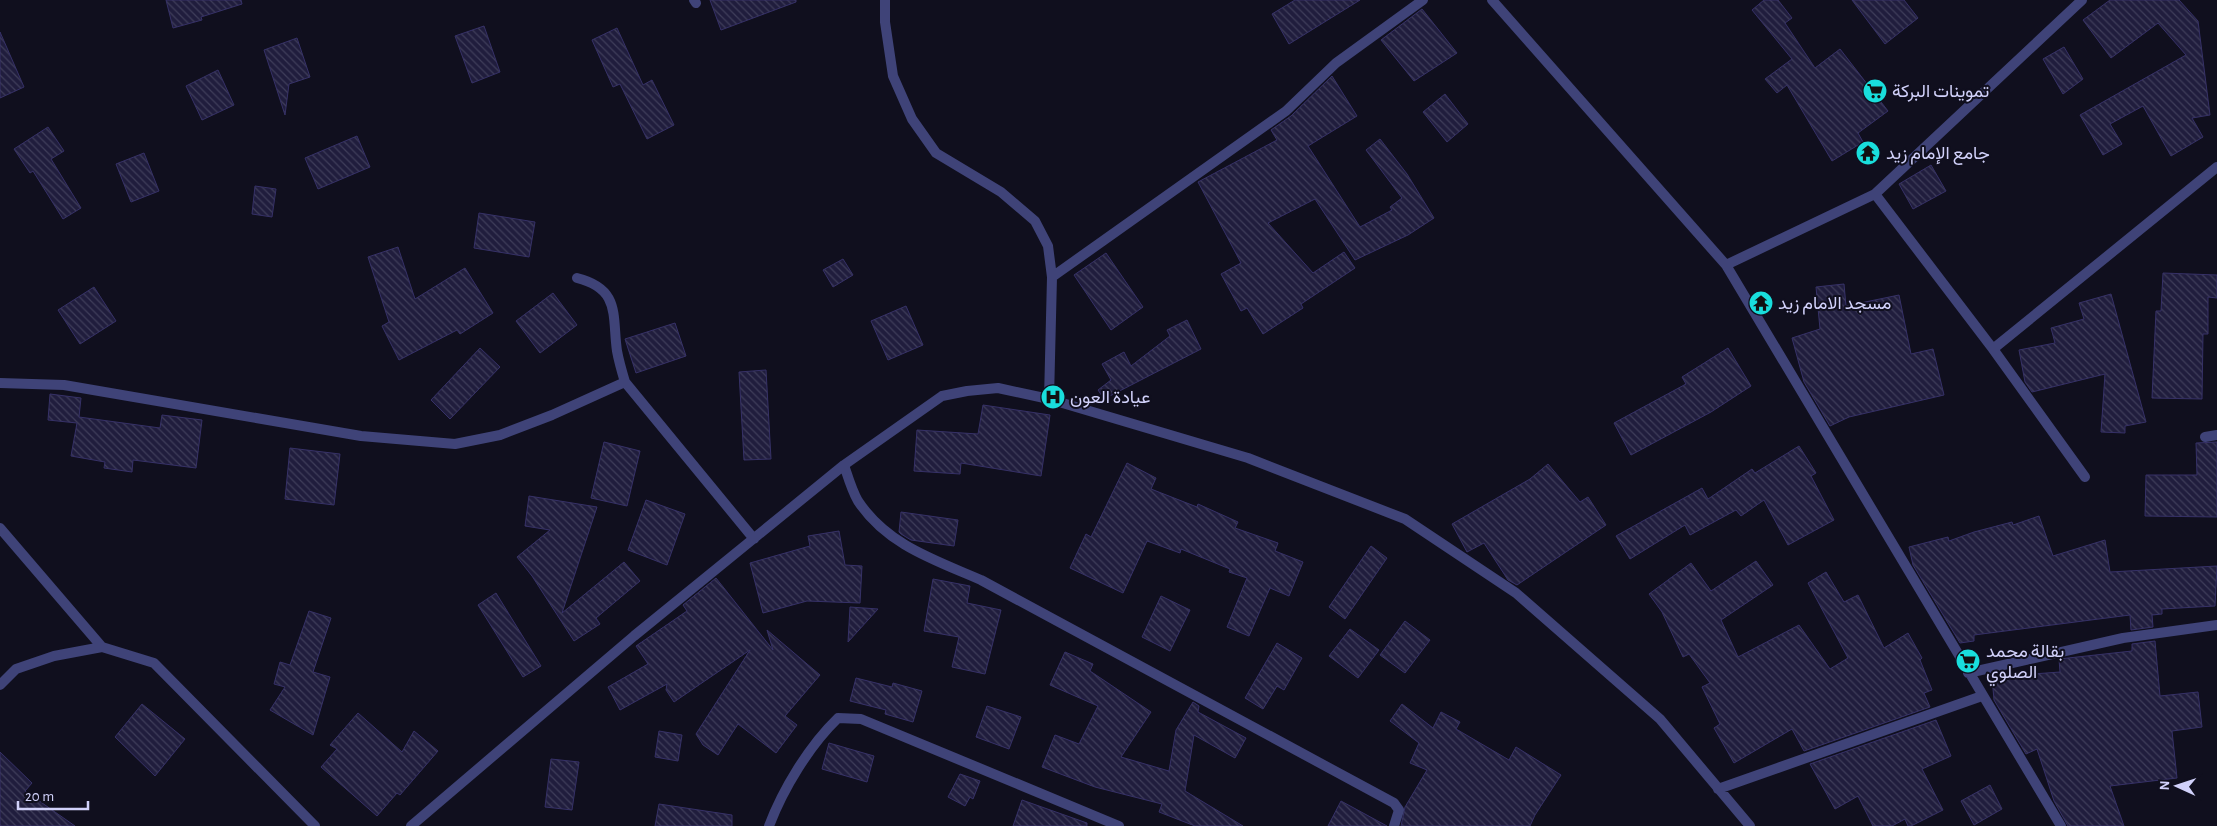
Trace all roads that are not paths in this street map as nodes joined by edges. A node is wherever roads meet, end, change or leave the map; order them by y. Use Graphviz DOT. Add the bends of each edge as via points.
graph roads {
  1 [pos="886,0"];
  2 [pos="1423,0"];
  3 [pos="1492,0"];
  4 [pos="2082,0"];
  5 [pos="2217,167"];
  6 [pos="1875,194"];
  7 [pos="1726,265"];
  8 [pos="1052,276"];
  9 [pos="577,278"];
  10 [pos="1993,349"];
  11 [pos="625,382"];
  12 [pos="0,383"];
  13 [pos="1049,399"];
  14 [pos="2217,435"];
  15 [pos="2205,437"];
  16 [pos="844,465"];
  17 [pos="2085,477"];
  18 [pos="0,528"];
  19 [pos="754,539"];
  20 [pos="2217,625"];
  21 [pos="102,647"];
  22 [pos="1968,673"];
  23 [pos="0,685"];
  24 [pos="1982,696"];
  25 [pos="1718,790"];
  26 [pos="1749,825"];
  27 [pos="315,826"];
  28 [pos="411,826"];
  29 [pos="769,826"];
  30 [pos="1119,826"];
  31 [pos="1394,826"];
  32 [pos="2061,826"];
  1 -- 8 [label="street" via="885,22 893,76 912,119 936,153 1001,192 1035,221 1048,246"];
  2 -- 8 [label="street" via="1336,63 1286,111"];
  3 -- 7 [label="street"];
  4 -- 6 [label="street"];
  5 -- 10 [label="street"];
  6 -- 7 [label="street"];
  6 -- 10 [label="street"];
  7 -- 22 [label="street"];
  8 -- 13 [label="street"];
  9 -- 11 [label="street" via="592,282 605,293 614,310 617,352"];
  10 -- 17 [label="street"];
  11 -- 12 [label="street" via="500,435 455,444 361,436 64,385"];
  11 -- 19 [label="street"];
  13 -- 16 [label="street" via="998,388 942,396"];
  13 -- 25 [label="street" via="1248,458 1405,519 1523,599 1660,719"];
  14 -- 15 [label="street"];
  16 -- 19 [label="street"];
  16 -- 31 [label="street" via="857,500 880,529 911,550 982,580 1394,803 1399,810"];
  18 -- 21 [label="street"];
  19 -- 28 [label="street" via="634,636"];
  20 -- 22 [label="street" via="2123,638"];
  21 -- 23 [label="street" via="54,656 16,669"];
  21 -- 27 [label="street" via="154,663"];
  22 -- 24 [label="street"];
  24 -- 25 [label="street"];
  24 -- 32 [label="street"];
  25 -- 26 [label="street"];
  29 -- 30 [label="street" via="778,802 822,733 838,718 861,719"];
}
